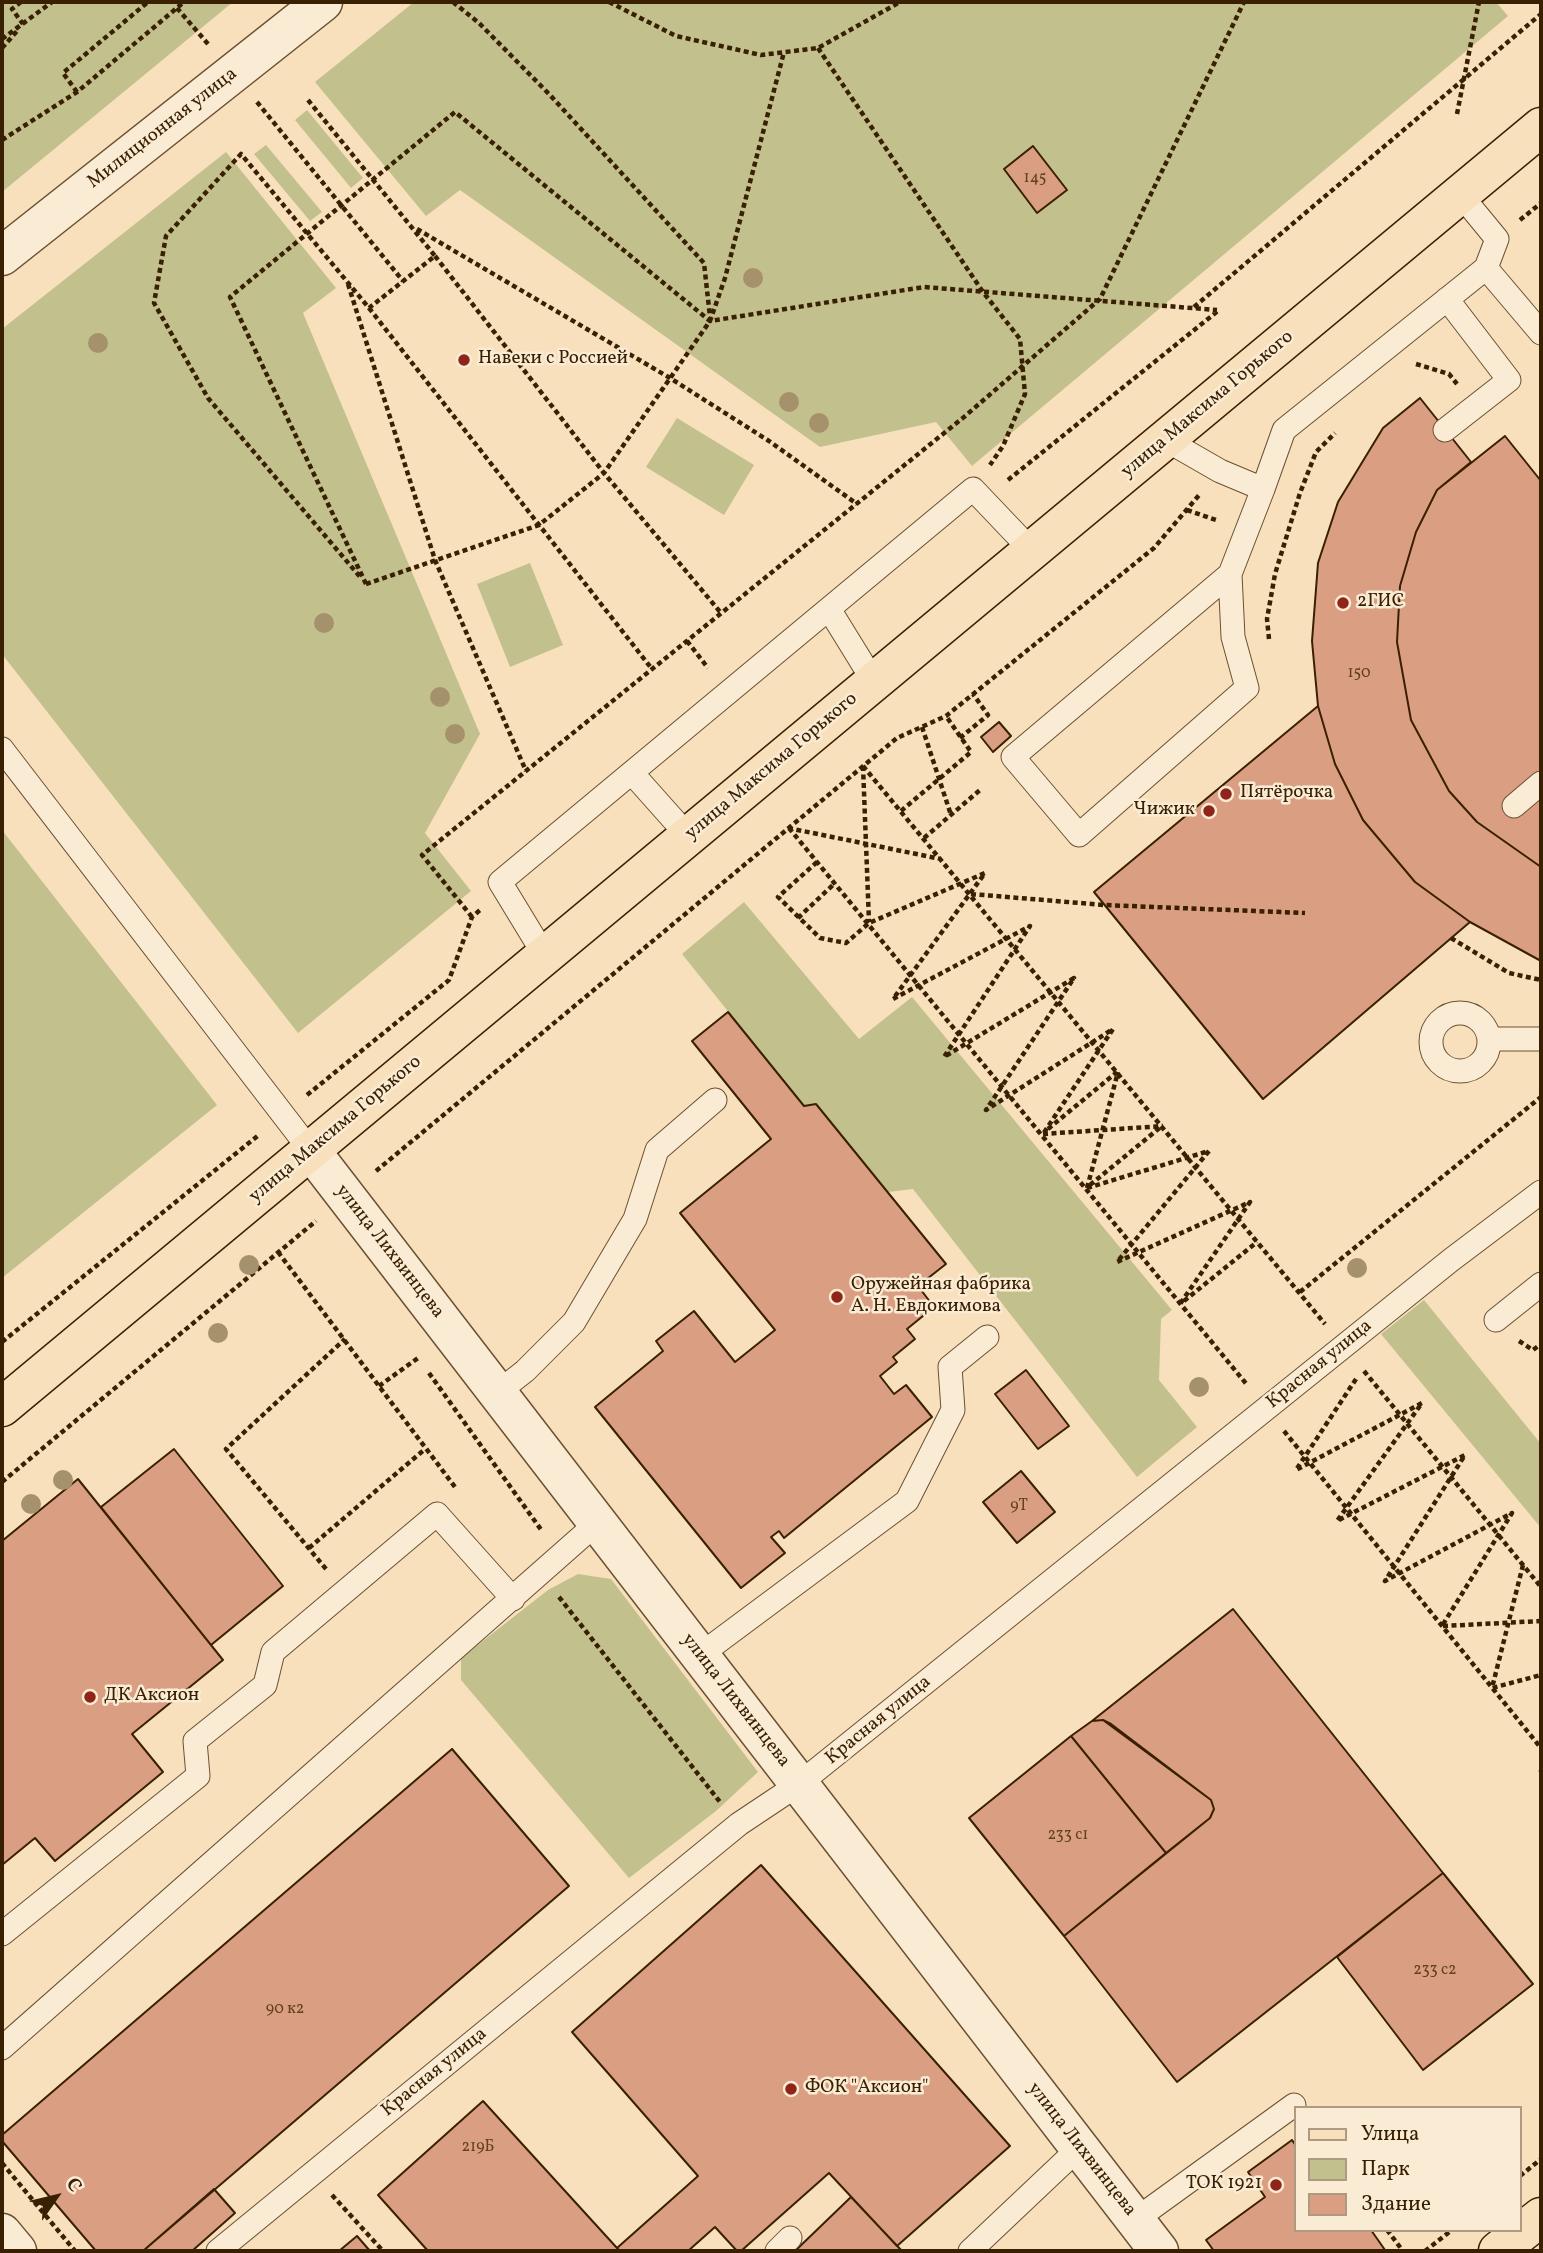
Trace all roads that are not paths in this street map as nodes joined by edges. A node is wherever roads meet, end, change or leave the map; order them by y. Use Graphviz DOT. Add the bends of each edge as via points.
graph roads {
  1 [pos="323,2"];
  2 [pos="1541,127"];
  3 [pos="1460,194"];
  4 [pos="2,256"];
  5 [pos="1486,268"];
  6 [pos="1447,299"];
  7 [pos="1541,332"];
  8 [pos="1445,430"];
  9 [pos="1166,440"];
  10 [pos="1263,489"];
  11 [pos="1032,551"];
  12 [pos="1230,574"];
  13 [pos="829,609"];
  14 [pos="874,682"];
  15 [pos="2,749"];
  16 [pos="632,773"];
  17 [pos="1541,783"];
  18 [pos="1514,806"];
  19 [pos="689,837"];
  20 [pos="545,956"];
  21 [pos="1489,1039"];
  22 [pos="1541,1039"];
  23 [pos="715,1100"];
  24 [pos="311,1151"];
  25 [pos="1541,1192"];
  26 [pos="1541,1284"];
  27 [pos="1496,1320"];
  28 [pos="987,1337"];
  29 [pos="497,1393"];
  30 [pos="2,1407"];
  31 [pos="597,1523"];
  32 [pos="513,1599"];
  33 [pos="699,1655"];
  34 [pos="799,1784"];
  35 [pos="2,1934"];
  36 [pos="2,2048"];
  37 [pos="1294,2105"];
  38 [pos="1079,2148"];
  39 [pos="1541,2217"];
  40 [pos="1135,2220"];
  41 [pos="2,2233"];
  42 [pos="17,2251"];
  43 [pos="218,2251"];
  44 [pos="970,2251"];
  45 [pos="1158,2251"];
  46 [pos="1498,2251"];
  1 -- 4 [label="street, Милиционная улица" via="222,60"];
  2 -- 3 [label="main road, улица Максима Горького"];
  3 -- 5 [label="lane" via="1497,239"];
  3 -- 9 [label="main road, улица Максима Горького"];
  5 -- 6 [label="lane"];
  5 -- 7 [label="lane"];
  6 -- 8 [label="lane" via="1509,380"];
  6 -- 10 [label="lane" via="1284,430"];
  9 -- 10 [label="lane"];
  9 -- 11 [label="main road, улица Максима Горького"];
  10 -- 12 [label="lane"];
  11 -- 13 [label="lane" via="973,489"];
  11 -- 14 [label="main road, улица Максима Горького"];
  12 -- 12 [label="lane" via="1013,757 1079,835 1247,688 1233,637"];
  13 -- 14 [label="lane"];
  13 -- 16 [label="lane"];
  14 -- 19 [label="main road, улица Максима Горького"];
  15 -- 24 [label="lane"];
  16 -- 19 [label="lane"];
  16 -- 20 [label="lane" via="500,882"];
  17 -- 18 [label="lane"];
  19 -- 20 [label="main road, улица Максима Горького"];
  20 -- 24 [label="main road, улица Максима Горького"];
  21 -- 22 [label="lane"];
  23 -- 29 [label="lane" via="657,1150 635,1219 574,1322"];
  24 -- 29 [label="street, улица Лихвинцева"];
  24 -- 30 [label="main road, улица Максима Горького"];
  25 -- 34 [label="lane, Красная улица"];
  26 -- 27 [label="lane"];
  28 -- 33 [label="lane" via="950,1367 953,1410 907,1501"];
  29 -- 31 [label="street, улица Лихвинцева"];
  31 -- 32 [label="lane"];
  31 -- 33 [label="street, улица Лихвинцева"];
  32 -- 35 [label="lane" via="437,1514 273,1653 265,1685 195,1741 198,1776"];
  32 -- 36 [label="lane"];
  33 -- 34 [label="street, улица Лихвинцева"];
  34 -- 38 [label="street, улица Лихвинцева"];
  34 -- 43 [label="lane, Красная улица" via="739,1824"];
  37 -- 40 [label="lane"];
  38 -- 40 [label="street, улица Лихвинцева"];
  38 -- 44 [label="lane"];
  39 -- 46 [label="main road"];
  40 -- 45 [label="street, улица Лихвинцева"];
  41 -- 42 [label="street"];
}
